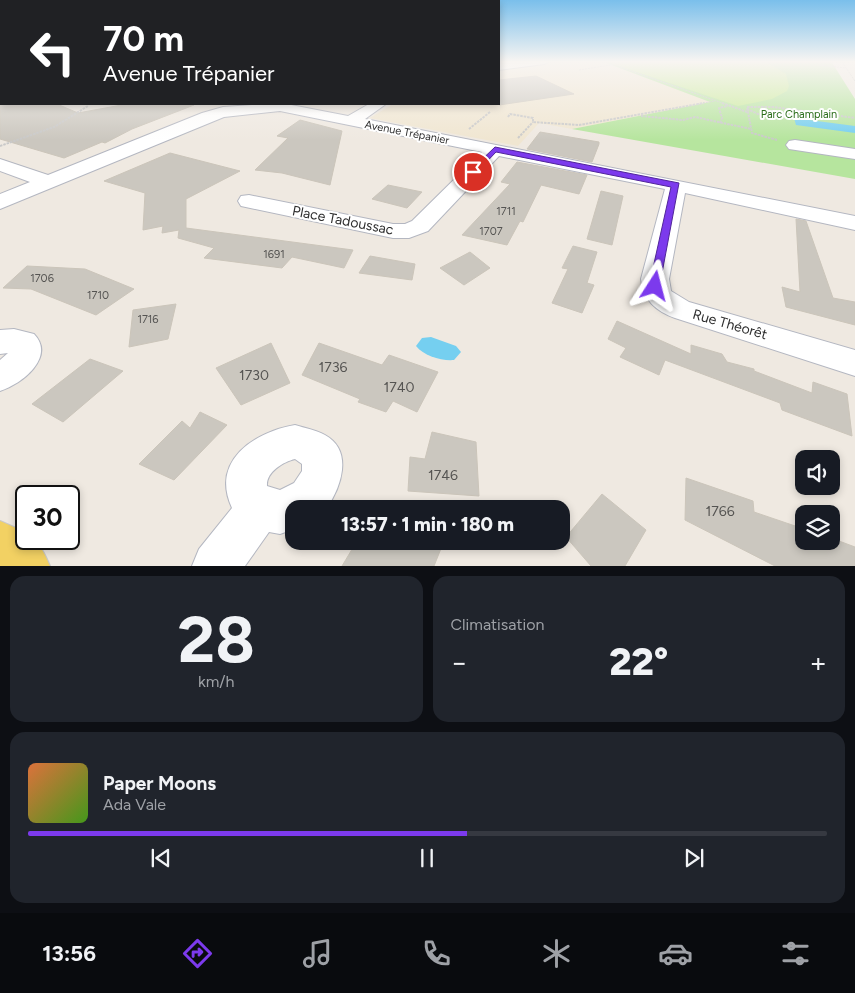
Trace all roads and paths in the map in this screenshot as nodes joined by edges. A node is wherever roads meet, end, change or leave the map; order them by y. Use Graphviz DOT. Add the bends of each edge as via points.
graph roads {
  1 [pos="679,87"];
  2 [pos="715,101"];
  3 [pos="377,105"];
  4 [pos="88,106"];
  5 [pos="729,106"];
  6 [pos="746,110"];
  7 [pos="490,112"];
  8 [pos="636,115"];
  9 [pos="508,117"];
  10 [pos="695,117"];
  11 [pos="797,118"];
  12 [pos="855,118"];
  13 [pos="350,121"];
  14 [pos="533,122"];
  15 [pos="703,122"];
  16 [pos="720,122"];
  17 [pos="751,129"];
  18 [pos="467,131"];
  19 [pos="516,140"];
  20 [pos="795,145"];
  21 [pos="0,146"];
  22 [pos="495,149"];
  23 [pos="855,154"];
  24 [pos="0,165"];
  25 [pos="49,182"];
  26 [pos="676,185"];
  27 [pos="248,201"];
  28 [pos="0,202"];
  29 [pos="855,223"];
  30 [pos="0,342"];
  31 [pos="855,363"];
  32 [pos="0,378"];
  33 [pos="260,508"];
  34 [pos="0,544"];
  35 [pos="26,566"];
  36 [pos="216,566"];
  1 -- 2 [label="path"];
  2 -- 5 [label="path"];
  2 -- 8 [label="path"];
  3 -- 13 [label="street"];
  4 -- 21 [label="path" via="54,127"];
  5 -- 6 [label="path"];
  5 -- 16 [label="path" via="720,108"];
  6 -- 11 [label="path"];
  6 -- 12 [label="path" via="756,105"];
  6 -- 17 [label="path"];
  7 -- 18 [label="path"];
  8 -- 10 [label="path" via="683,120"];
  8 -- 14 [label="path" via="579,125"];
  9 -- 14 [label="path" via="510,114 532,118"];
  10 -- 15 [label="path"];
  10 -- 16 [label="path"];
  13 -- 22 [label="street, Avenue Trépanier"];
  13 -- 25 [label="street, Avenue Trépanier" via="280,107 218,113"];
  14 -- 19 [label="path"];
  16 -- 17 [label="path"];
  17 -- 20 [label="path" via="752,133"];
  20 -- 23 [label="street"];
  22 -- 26 [label="street, Avenue Trépanier"];
  22 -- 27 [label="street, Place Tadoussac" via="424,222 409,231 393,231"];
  24 -- 25 [label="street"];
  25 -- 28 [label="street, Avenue Trépanier"];
  26 -- 29 [label="street, Avenue Trépanier"];
  26 -- 31 [label="street, Rue Théorêt" via="655,279 663,300 686,311"];
  30 -- 32 [label="street" via="16,341 27,349 18,366"];
  33 -- 36 [label="street"];
  34 -- 35 [label="main road"];
}
